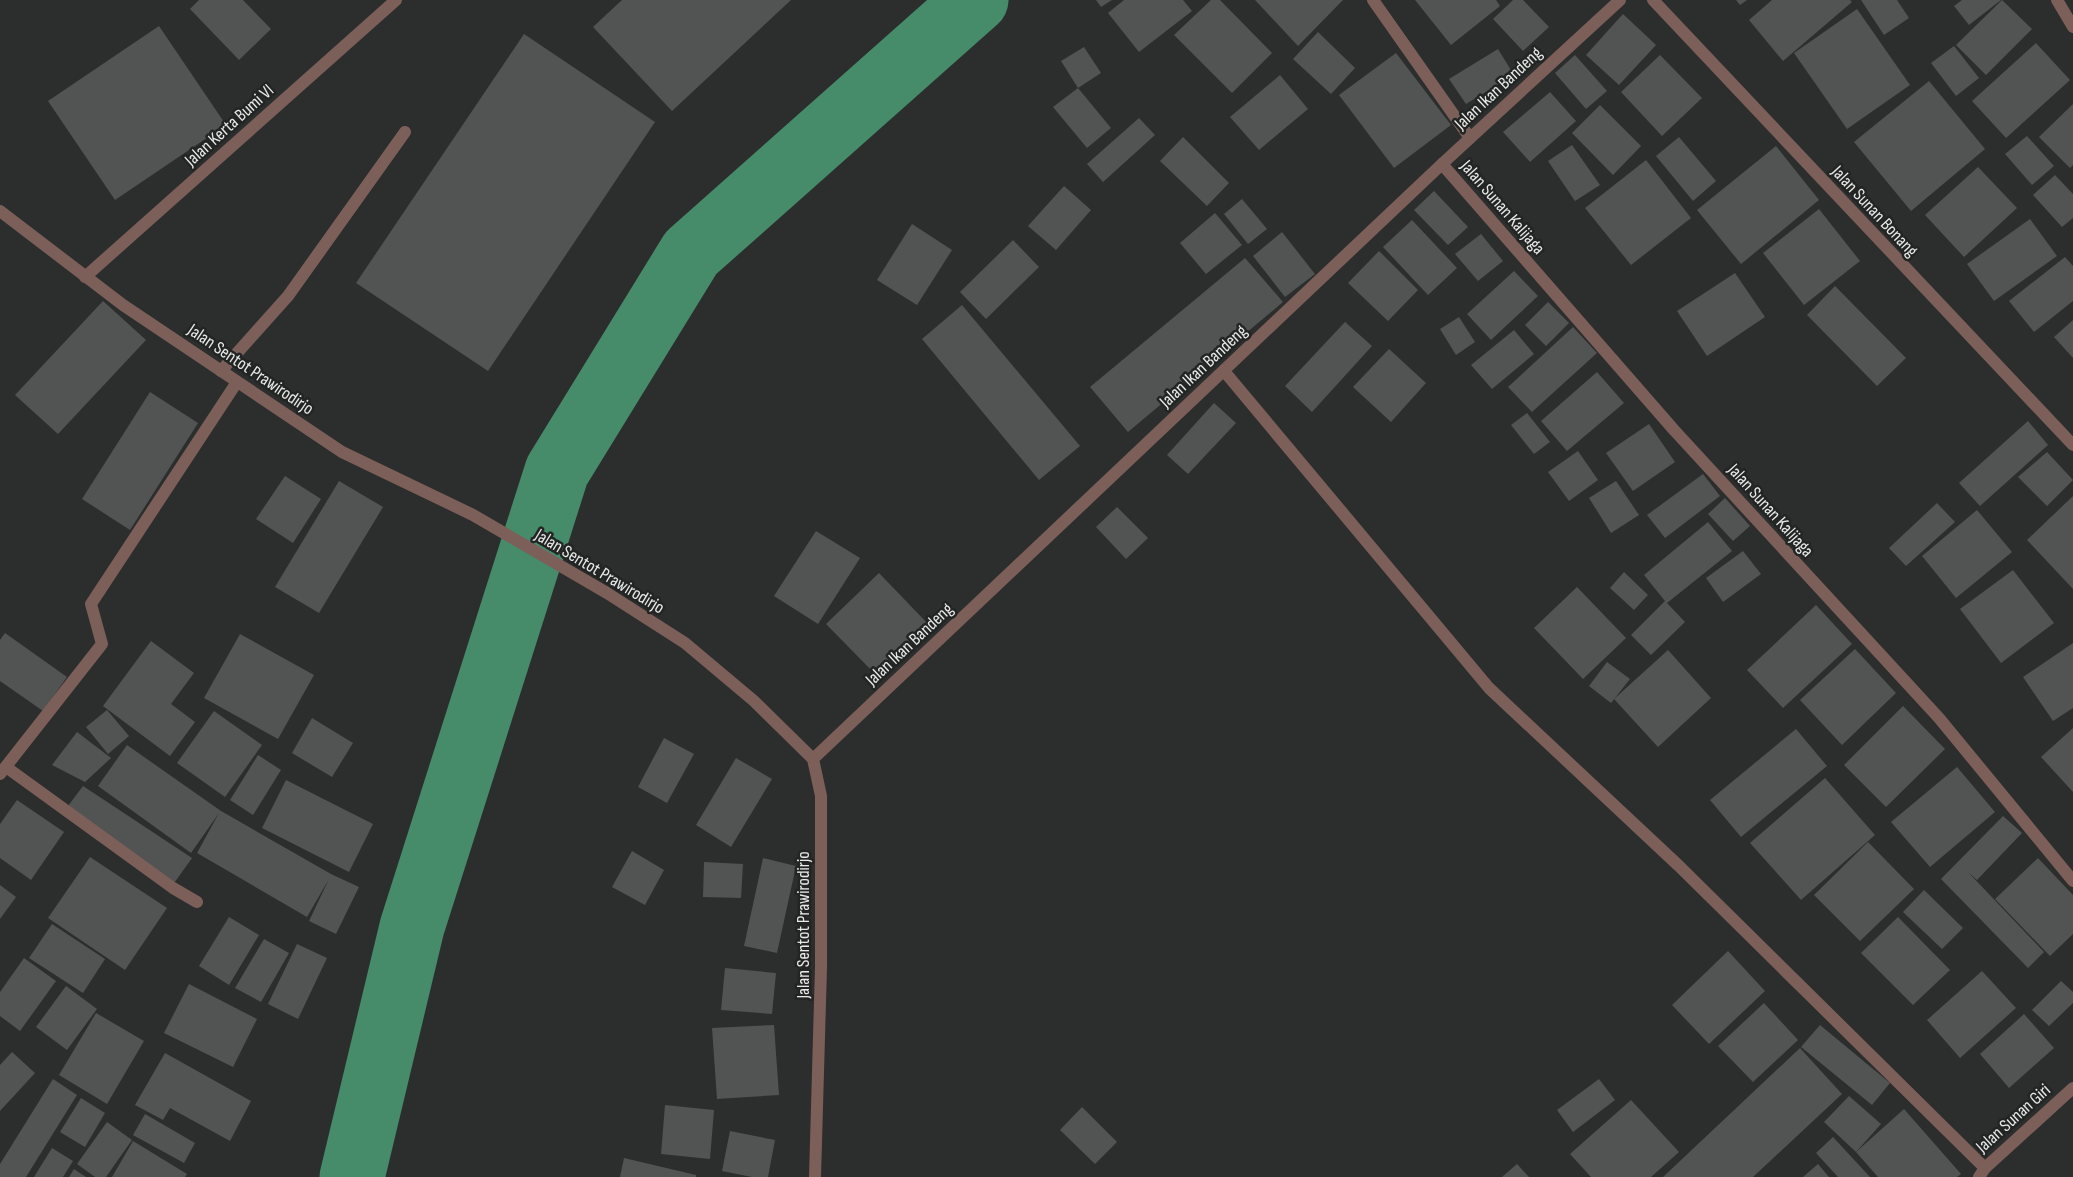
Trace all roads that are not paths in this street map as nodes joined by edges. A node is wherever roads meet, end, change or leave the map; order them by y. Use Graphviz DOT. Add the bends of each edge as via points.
graph roads {
  1 [pos="396,0"];
  2 [pos="1372,0"];
  3 [pos="1620,0"];
  4 [pos="1652,0"];
  5 [pos="2057,0"];
  6 [pos="2073,27"];
  7 [pos="405,132"];
  8 [pos="1470,138"];
  9 [pos="1442,164"];
  10 [pos="0,211"];
  11 [pos="85,277"];
  12 [pos="221,371"];
  13 [pos="1224,371"];
  14 [pos="237,382"];
  15 [pos="2073,446"];
  16 [pos="812,759"];
  17 [pos="3,771"];
  18 [pos="2073,881"];
  19 [pos="197,902"];
  20 [pos="2073,1088"];
  21 [pos="1982,1172"];
  22 [pos="815,1177"];
  1 -- 11 [label="street, Jalan Kerta Bumi VI"];
  2 -- 8 [label="street"];
  3 -- 8 [label="street, Jalan Ikan Bandeng"];
  4 -- 15 [label="street, Jalan Sunan Bonang"];
  5 -- 6 [label="street"];
  7 -- 12 [label="street" via="288,296"];
  8 -- 9 [label="street, Jalan Ikan Bandeng"];
  9 -- 13 [label="street, Jalan Ikan Bandeng"];
  9 -- 18 [label="street, Jalan Sunan Kalijaga" via="1674,430 1938,718"];
  10 -- 11 [label="street, Jalan Sentot Prawirodirjo"];
  11 -- 12 [label="street, Jalan Sentot Prawirodirjo"];
  12 -- 14 [label="street, Jalan Sentot Prawirodirjo"];
  13 -- 16 [label="street, Jalan Ikan Bandeng"];
  13 -- 21 [label="street" via="1488,688 1679,866"];
  14 -- 16 [label="street, Jalan Sentot Prawirodirjo" via="342,452 473,515 685,643 754,701"];
  14 -- 17 [label="street" via="91,604 102,644"];
  16 -- 22 [label="street, Jalan Sentot Prawirodirjo" via="821,796 821,967"];
  17 -- 19 [label="street"];
  20 -- 21 [label="street, Jalan Sunan Giri"];
}
